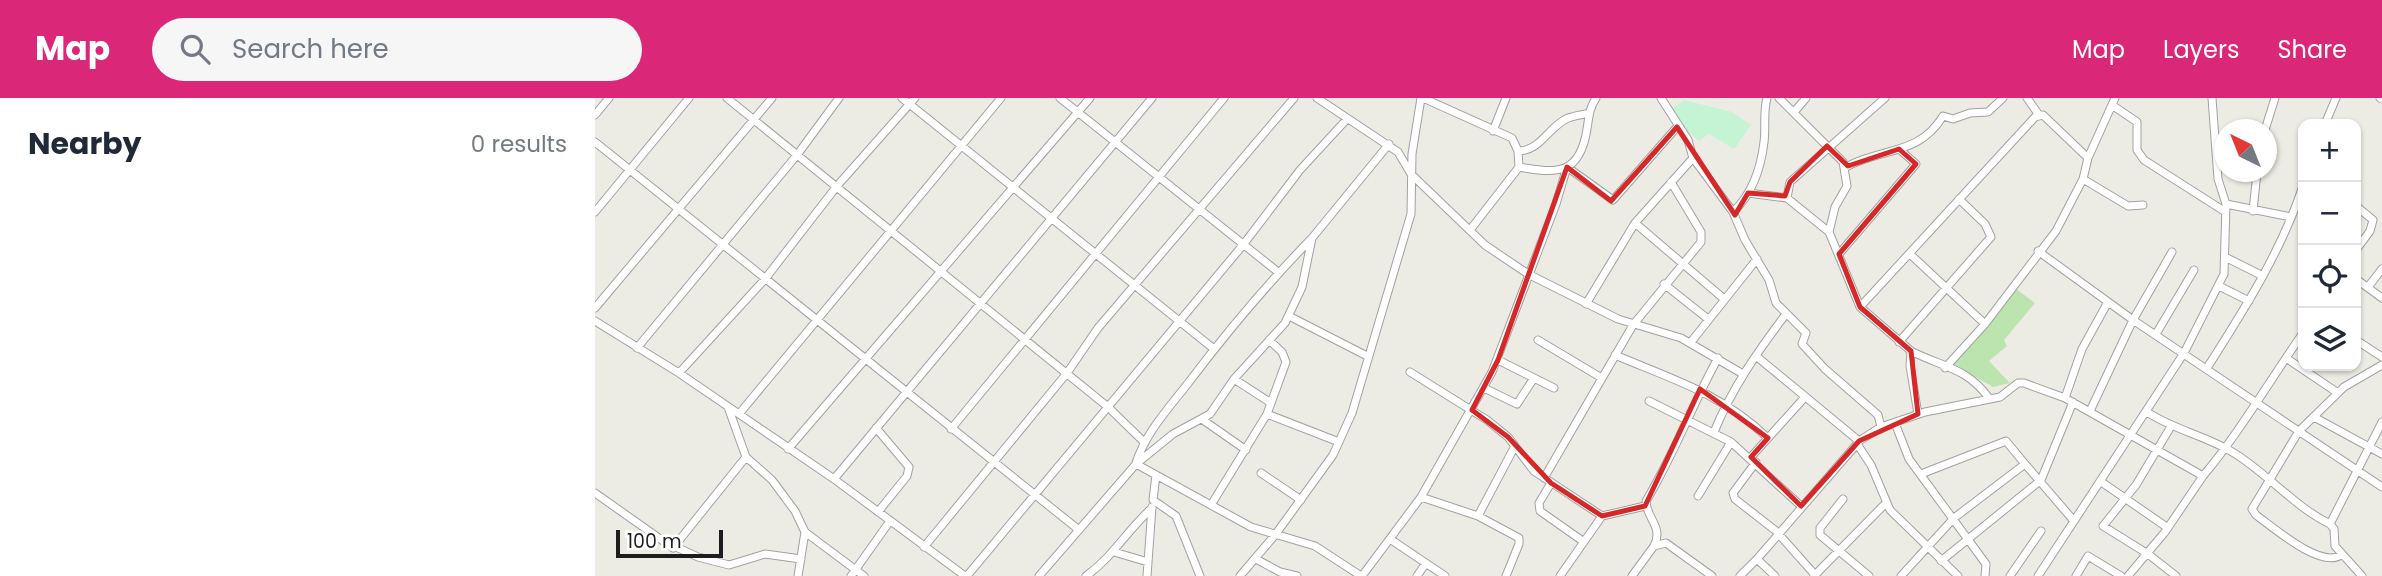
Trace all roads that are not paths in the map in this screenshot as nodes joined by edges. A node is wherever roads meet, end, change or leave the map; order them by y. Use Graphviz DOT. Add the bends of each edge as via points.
graph roads {
  1 [pos="610,98"];
  2 [pos="689,98"];
  3 [pos="727,98"];
  4 [pos="772,98"];
  5 [pos="839,98"];
  6 [pos="902,98"];
  7 [pos="1001,98"];
  8 [pos="1060,98"];
  9 [pos="1090,98"];
  10 [pos="1152,98"];
  11 [pos="1224,98"];
  12 [pos="1294,98"];
  13 [pos="1317,98"];
  14 [pos="1422,98"];
  15 [pos="1506,98"];
  16 [pos="1597,98"];
  17 [pos="1661,98"];
  18 [pos="1767,98"];
  19 [pos="1779,98"];
  20 [pos="1806,98"];
  21 [pos="1885,98"];
  22 [pos="2003,98"];
  23 [pos="2027,98"];
  24 [pos="2211,98"];
  25 [pos="2275,98"];
  26 [pos="2336,98"];
  27 [pos="913,101"];
  28 [pos="2113,102"];
  29 [pos="1795,111"];
  30 [pos="1078,112"];
  31 [pos="1589,113"];
  32 [pos="2039,115"];
  33 [pos="595,116"];
  34 [pos="1347,119"];
  35 [pos="2268,119"];
  36 [pos="2327,119"];
  37 [pos="754,120"];
  38 [pos="1677,127"];
  39 [pos="1493,131"];
  40 [pos="595,142"];
  41 [pos="1115,142"];
  42 [pos="1388,144"];
  43 [pos="962,145"];
  44 [pos="1827,146"];
  45 [pos="1899,149"];
  46 [pos="1518,151"];
  47 [pos="797,155"];
  48 [pos="1693,158"];
  49 [pos="2088,158"];
  50 [pos="1519,167"];
  51 [pos="1567,167"];
  52 [pos="1846,167"];
  53 [pos="630,170"];
  54 [pos="1411,174"];
  55 [pos="1159,178"];
  56 [pos="2083,179"];
  57 [pos="1671,182"];
  58 [pos="2256,182"];
  59 [pos="837,186"];
  60 [pos="1013,187"];
  61 [pos="1748,193"];
  62 [pos="1787,198"];
  63 [pos="1959,199"];
  64 [pos="2298,199"];
  65 [pos="2143,205"];
  66 [pos="2225,208"];
  67 [pos="679,209"];
  68 [pos="1197,210"];
  69 [pos="2361,210"];
  70 [pos="2253,211"];
  71 [pos="595,212"];
  72 [pos="1733,212"];
  73 [pos="2291,217"];
  74 [pos="1052,218"];
  75 [pos="1635,223"];
  76 [pos="1470,230"];
  77 [pos="891,231"];
  78 [pos="1829,232"];
  79 [pos="1312,238"];
  80 [pos="721,243"];
  81 [pos="2361,243"];
  82 [pos="1243,245"];
  83 [pos="2038,251"];
  84 [pos="2172,252"];
  85 [pos="1096,253"];
  86 [pos="1839,254"];
  87 [pos="1910,255"];
  88 [pos="2225,257"];
  89 [pos="1756,259"];
  90 [pos="1681,264"];
  91 [pos="2382,269"];
  92 [pos="2195,270"];
  93 [pos="941,271"];
  94 [pos="1278,272"];
  95 [pos="1528,274"];
  96 [pos="2263,276"];
  97 [pos="765,279"];
  98 [pos="2361,283"];
  99 [pos="1664,284"];
  100 [pos="2220,286"];
  101 [pos="1135,288"];
  102 [pos="2368,288"];
  103 [pos="1947,289"];
  104 [pos="1723,298"];
  105 [pos="2382,298"];
  106 [pos="2249,301"];
  107 [pos="2109,302"];
  108 [pos="981,303"];
  109 [pos="1586,303"];
  110 [pos="1860,307"];
  111 [pos="595,308"];
  112 [pos="1786,314"];
  113 [pos="1289,316"];
  114 [pos="1708,319"];
  115 [pos="817,320"];
  116 [pos="1180,320"];
  117 [pos="2133,320"];
  118 [pos="595,321"];
  119 [pos="1985,324"];
  120 [pos="1633,325"];
  121 [pos="2156,334"];
  122 [pos="1025,339"];
  123 [pos="1269,340"];
  124 [pos="1538,340"];
  125 [pos="2298,340"];
  126 [pos="1691,342"];
  127 [pos="1899,342"];
  128 [pos="2361,343"];
  129 [pos="637,348"];
  130 [pos="1214,349"];
  131 [pos="1911,351"];
  132 [pos="2184,353"];
  133 [pos="1615,355"];
  134 [pos="1367,356"];
  135 [pos="1756,356"];
  136 [pos="2382,357"];
  137 [pos="1719,358"];
  138 [pos="2286,358"];
  139 [pos="865,359"];
  140 [pos="1498,360"];
  141 [pos="2382,365"];
  142 [pos="1945,368"];
  143 [pos="2207,368"];
  144 [pos="1411,372"];
  145 [pos="679,373"];
  146 [pos="1067,373"];
  147 [pos="1743,374"];
  148 [pos="1600,377"];
  149 [pos="1534,378"];
  150 [pos="1234,379"];
  151 [pos="1484,388"];
  152 [pos="1554,388"];
  153 [pos="1701,390"];
  154 [pos="906,392"];
  155 [pos="2338,393"];
  156 [pos="1805,397"];
  157 [pos="1989,398"];
  158 [pos="2065,398"];
  159 [pos="1649,401"];
  160 [pos="2255,401"];
  161 [pos="2073,402"];
  162 [pos="1271,403"];
  163 [pos="1725,405"];
  164 [pos="728,406"];
  165 [pos="1108,407"];
  166 [pos="1472,410"];
  167 [pos="2090,411"];
  168 [pos="2147,412"];
  169 [pos="739,414"];
  170 [pos="1266,414"];
  171 [pos="1918,414"];
  172 [pos="2314,417"];
  173 [pos="1203,420"];
  174 [pos="1688,421"];
  175 [pos="2382,422"];
  176 [pos="1895,423"];
  177 [pos="1881,427"];
  178 [pos="876,428"];
  179 [pos="2170,428"];
  180 [pos="951,429"];
  181 [pos="2299,431"];
  182 [pos="1714,432"];
  183 [pos="2130,435"];
  184 [pos="1768,438"];
  185 [pos="1143,441"];
  186 [pos="1339,442"];
  187 [pos="1731,442"];
  188 [pos="1858,443"];
  189 [pos="1515,446"];
  190 [pos="2368,446"];
  191 [pos="788,449"];
  192 [pos="2226,449"];
  193 [pos="1246,450"];
  194 [pos="2157,451"];
  195 [pos="2382,454"];
  196 [pos="746,457"];
  197 [pos="1753,459"];
  198 [pos="993,463"];
  199 [pos="1136,464"];
  200 [pos="2025,464"];
  201 [pos="2355,470"];
  202 [pos="1261,473"];
  203 [pos="1921,474"];
  204 [pos="1156,475"];
  205 [pos="2203,476"];
  206 [pos="1543,478"];
  207 [pos="2270,478"];
  208 [pos="834,479"];
  209 [pos="2041,480"];
  210 [pos="2100,481"];
  211 [pos="1551,483"];
  212 [pos="2382,487"];
  213 [pos="595,493"];
  214 [pos="1034,495"];
  215 [pos="1421,496"];
  216 [pos="1698,496"];
  217 [pos="2124,497"];
  218 [pos="1843,499"];
  219 [pos="1301,500"];
  220 [pos="1886,503"];
  221 [pos="1153,504"];
  222 [pos="1211,505"];
  223 [pos="1645,506"];
  224 [pos="1801,506"];
  225 [pos="878,512"];
  226 [pos="1478,516"];
  227 [pos="1602,516"];
  228 [pos="1954,518"];
  229 [pos="890,521"];
  230 [pos="2074,521"];
  231 [pos="2330,524"];
  232 [pos="2168,528"];
  233 [pos="1079,530"];
  234 [pos="2041,531"];
  235 [pos="804,532"];
  236 [pos="1778,534"];
  237 [pos="1275,535"];
  238 [pos="1390,539"];
  239 [pos="1968,540"];
  240 [pos="1584,542"];
  241 [pos="1928,545"];
  242 [pos="1654,546"];
  243 [pos="676,547"];
  244 [pos="923,547"];
  245 [pos="1114,552"];
  246 [pos="1839,553"];
  247 [pos="2148,554"];
  248 [pos="2341,555"];
  249 [pos="801,559"];
  250 [pos="1256,559"];
  251 [pos="1757,559"];
  252 [pos="1941,561"];
  253 [pos="1148,562"];
  254 [pos="1426,563"];
  255 [pos="853,573"];
  256 [pos="798,576"];
  257 [pos="865,576"];
  258 [pos="966,576"];
  259 [pos="1039,576"];
  260 [pos="1086,576"];
  261 [pos="1147,576"];
  262 [pos="1200,576"];
  263 [pos="1240,576"];
  264 [pos="1297,576"];
  265 [pos="1362,576"];
  266 [pos="1417,576"];
  267 [pos="1445,576"];
  268 [pos="1506,576"];
  269 [pos="1560,576"];
  270 [pos="1632,576"];
  271 [pos="1712,576"];
  272 [pos="1739,576"];
  273 [pos="1775,576"];
  274 [pos="1815,576"];
  275 [pos="1869,576"];
  276 [pos="1901,576"];
  277 [pos="1958,576"];
  278 [pos="1985,576"];
  279 [pos="2010,576"];
  280 [pos="2038,576"];
  281 [pos="2076,576"];
  282 [pos="2120,576"];
  283 [pos="2128,576"];
  284 [pos="2176,576"];
  285 [pos="2362,576"];
  1 -- 33 [label="street"];
  2 -- 53 [label="street"];
  3 -- 37 [label="street"];
  4 -- 37 [label="street"];
  5 -- 47 [label="street"];
  6 -- 27 [label="street"];
  7 -- 43 [label="street"];
  8 -- 30 [label="street"];
  9 -- 30 [label="street"];
  10 -- 41 [label="street"];
  11 -- 55 [label="street"];
  12 -- 68 [label="street"];
  13 -- 34 [label="street"];
  14 -- 39 [label="street"];
  14 -- 54 [label="street"];
  15 -- 39 [label="street"];
  16 -- 31 [label="street"];
  17 -- 38 [label="street"];
  18 -- 61 [label="street" via="1764,142"];
  19 -- 29 [label="street"];
  20 -- 29 [label="street"];
  21 -- 44 [label="street"];
  22 -- 45 [label="street" via="1988,112 1953,120 1943,116 1915,145"];
  23 -- 32 [label="street"];
  24 -- 66 [label="street"];
  25 -- 35 [label="street"];
  26 -- 36 [label="street"];
  27 -- 43 [label="street"];
  27 -- 59 [label="street"];
  28 -- 49 [label="street"];
  28 -- 66 [label="street" via="2137,122 2137,150 2144,160"];
  29 -- 44 [label="street"];
  30 -- 41 [label="street"];
  30 -- 60 [label="street"];
  31 -- 46 [label="street" via="1565,119 1536,145"];
  31 -- 51 [label="street" via="1584,147"];
  32 -- 49 [label="street"];
  32 -- 63 [label="street"];
  34 -- 42 [label="street"];
  34 -- 82 [label="street" via="1300,170"];
  37 -- 47 [label="street"];
  37 -- 67 [label="street"];
  38 -- 48 [label="street" via="1688,140"];
  38 -- 51 [label="street" via="1613,200"];
  39 -- 46 [label="street" via="1511,138"];
  40 -- 53 [label="street"];
  41 -- 55 [label="street"];
  41 -- 74 [label="street"];
  42 -- 54 [label="street" via="1405,160"];
  42 -- 79 [label="street"];
  43 -- 60 [label="street"];
  43 -- 77 [label="street"];
  44 -- 52 [label="street"];
  44 -- 62 [label="street" via="1790,182"];
  45 -- 52 [label="street"];
  45 -- 86 [label="street" via="1916,164"];
  46 -- 50 [label="street"];
  47 -- 59 [label="street"];
  47 -- 80 [label="street"];
  48 -- 57 [label="street"];
  48 -- 72 [label="street"];
  49 -- 56 [label="street"];
  50 -- 51 [label="street" via="1553,173"];
  50 -- 76 [label="street"];
  51 -- 95 [label="street"];
  52 -- 78 [label="street" via="1847,186 1835,207"];
  53 -- 67 [label="street"];
  53 -- 71 [label="street"];
  54 -- 76 [label="street"];
  54 -- 134 [label="street" via="1411,214"];
  55 -- 68 [label="street"];
  55 -- 85 [label="street"];
  56 -- 65 [label="street" via="2128,206"];
  56 -- 83 [label="street" via="2056,231"];
  57 -- 75 [label="street"];
  57 -- 90 [label="street" via="1702,237"];
  58 -- 70 [label="street"];
  59 -- 77 [label="street"];
  59 -- 97 [label="street"];
  60 -- 74 [label="street"];
  60 -- 93 [label="street"];
  61 -- 62 [label="street"];
  61 -- 72 [label="street"];
  62 -- 78 [label="street"];
  63 -- 87 [label="street"];
  63 -- 103 [label="street" via="1986,223 1991,237"];
  64 -- 73 [label="street"];
  66 -- 70 [label="street"];
  66 -- 88 [label="street"];
  67 -- 80 [label="street"];
  67 -- 111 [label="street"];
  68 -- 82 [label="street"];
  68 -- 101 [label="street"];
  69 -- 81 [label="street" via="2373,220"];
  70 -- 73 [label="street"];
  72 -- 89 [label="street"];
  73 -- 96 [label="street"];
  74 -- 85 [label="street"];
  74 -- 108 [label="street"];
  75 -- 90 [label="street"];
  75 -- 109 [label="street"];
  76 -- 95 [label="street"];
  77 -- 93 [label="street"];
  77 -- 115 [label="street"];
  78 -- 86 [label="street"];
  79 -- 94 [label="street"];
  79 -- 113 [label="street" via="1304,278"];
  80 -- 97 [label="street"];
  80 -- 129 [label="street"];
  82 -- 94 [label="street"];
  82 -- 116 [label="street"];
  83 -- 107 [label="street"];
  83 -- 119 [label="street"];
  84 -- 117 [label="street"];
  85 -- 101 [label="street"];
  85 -- 122 [label="street"];
  86 -- 110 [label="street"];
  87 -- 103 [label="street"];
  87 -- 110 [label="street"];
  88 -- 96 [label="street"];
  88 -- 100 [label="street"];
  89 -- 104 [label="street"];
  89 -- 112 [label="street" via="1769,279 1776,303"];
  90 -- 99 [label="street"];
  90 -- 104 [label="street"];
  91 -- 102 [label="street"];
  92 -- 121 [label="street"];
  93 -- 108 [label="street"];
  93 -- 139 [label="street"];
  94 -- 130 [label="street"];
  95 -- 109 [label="street"];
  95 -- 140 [label="street"];
  96 -- 106 [label="street"];
  97 -- 115 [label="street"];
  97 -- 145 [label="street"];
  98 -- 102 [label="street"];
  99 -- 114 [label="street"];
  99 -- 120 [label="street"];
  100 -- 106 [label="street"];
  100 -- 132 [label="street"];
  101 -- 116 [label="street"];
  101 -- 146 [label="street" via="1098,328"];
  102 -- 105 [label="street"];
  103 -- 119 [label="street"];
  103 -- 127 [label="street"];
  104 -- 114 [label="street"];
  106 -- 143 [label="street"];
  107 -- 117 [label="street"];
  107 -- 158 [label="street" via="2082,349"];
  108 -- 122 [label="street"];
  108 -- 154 [label="street"];
  109 -- 120 [label="street"];
  110 -- 127 [label="street"];
  112 -- 135 [label="street"];
  112 -- 177 [label="street" via="1806,333 1803,344 1878,415"];
  113 -- 123 [label="street"];
  113 -- 134 [label="street"];
  114 -- 126 [label="street"];
  115 -- 139 [label="street"];
  115 -- 169 [label="street"];
  116 -- 130 [label="street"];
  116 -- 165 [label="street"];
  117 -- 121 [label="street"];
  117 -- 167 [label="street"];
  118 -- 129 [label="street"];
  119 -- 142 [label="street"];
  120 -- 126 [label="street"];
  120 -- 133 [label="street"];
  121 -- 132 [label="street"];
  122 -- 146 [label="street"];
  122 -- 180 [label="street"];
  123 -- 150 [label="street"];
  123 -- 162 [label="street" via="1286,362"];
  124 -- 148 [label="street"];
  125 -- 138 [label="street"];
  126 -- 137 [label="street"];
  127 -- 131 [label="street"];
  128 -- 136 [label="street"];
  129 -- 145 [label="street"];
  130 -- 185 [label="street"];
  131 -- 142 [label="street"];
  131 -- 171 [label="street"];
  132 -- 143 [label="street"];
  132 -- 168 [label="street"];
  133 -- 148 [label="street"];
  133 -- 153 [label="street"];
  134 -- 186 [label="street"];
  135 -- 147 [label="street"];
  135 -- 156 [label="street"];
  137 -- 147 [label="street"];
  137 -- 153 [label="street"];
  138 -- 155 [label="street"];
  138 -- 160 [label="street"];
  139 -- 154 [label="street"];
  139 -- 191 [label="street"];
  140 -- 149 [label="street"];
  140 -- 151 [label="street"];
  141 -- 155 [label="street"];
  142 -- 157 [label="street" via="1971,376"];
  143 -- 160 [label="street"];
  144 -- 166 [label="street"];
  145 -- 164 [label="street"];
  146 -- 165 [label="street"];
  146 -- 198 [label="street"];
  147 -- 163 [label="street"];
  148 -- 206 [label="street"];
  149 -- 151 [label="street" via="1517,404"];
  149 -- 152 [label="street"];
  150 -- 162 [label="street"];
  150 -- 173 [label="street"];
  151 -- 166 [label="street"];
  153 -- 163 [label="street"];
  153 -- 174 [label="street"];
  154 -- 178 [label="street"];
  154 -- 180 [label="street"];
  155 -- 172 [label="street"];
  156 -- 184 [label="street"];
  156 -- 188 [label="street"];
  157 -- 158 [label="street" via="2024,383"];
  157 -- 171 [label="street"];
  158 -- 161 [label="street"];
  159 -- 174 [label="street"];
  160 -- 181 [label="street"];
  160 -- 192 [label="street"];
  161 -- 167 [label="street"];
  161 -- 209 [label="street"];
  162 -- 170 [label="street"];
  163 -- 182 [label="street"];
  163 -- 184 [label="street"];
  164 -- 169 [label="street"];
  164 -- 196 [label="street"];
  165 -- 185 [label="street"];
  165 -- 214 [label="street"];
  166 -- 189 [label="street"];
  166 -- 215 [label="street"];
  167 -- 183 [label="street"];
  168 -- 179 [label="street"];
  168 -- 183 [label="street"];
  169 -- 191 [label="street"];
  170 -- 186 [label="street"];
  170 -- 193 [label="street"];
  171 -- 176 [label="street"];
  172 -- 181 [label="street"];
  172 -- 190 [label="street"];
  173 -- 193 [label="street"];
  173 -- 199 [label="street" via="1173,434"];
  174 -- 182 [label="street"];
  174 -- 223 [label="street"];
  175 -- 190 [label="street"];
  176 -- 177 [label="street"];
  176 -- 203 [label="street" via="1909,459"];
  177 -- 188 [label="street"];
  178 -- 208 [label="street"];
  178 -- 225 [label="street" via="909,467"];
  179 -- 192 [label="street"];
  179 -- 194 [label="street"];
  180 -- 198 [label="street"];
  181 -- 201 [label="street"];
  181 -- 207 [label="street"];
  182 -- 187 [label="street"];
  183 -- 194 [label="street"];
  183 -- 210 [label="street"];
  184 -- 197 [label="street"];
  185 -- 199 [label="street"];
  186 -- 219 [label="street"];
  187 -- 197 [label="street"];
  187 -- 216 [label="street"];
  188 -- 220 [label="street"];
  188 -- 224 [label="street"];
  189 -- 206 [label="street"];
  189 -- 226 [label="street"];
  190 -- 195 [label="street"];
  190 -- 201 [label="street"];
  191 -- 208 [label="street"];
  192 -- 205 [label="street"];
  192 -- 207 [label="street"];
  193 -- 222 [label="street"];
  194 -- 205 [label="street"];
  194 -- 217 [label="street"];
  196 -- 235 [label="street" via="772,480"];
  196 -- 243 [label="street"];
  197 -- 224 [label="street"];
  197 -- 236 [label="street" via="1733,493 1735,499"];
  198 -- 214 [label="street"];
  198 -- 244 [label="street"];
  199 -- 204 [label="street"];
  199 -- 233 [label="street"];
  200 -- 203 [label="street" via="2006,441"];
  200 -- 209 [label="street"];
  200 -- 228 [label="street"];
  201 -- 212 [label="street"];
  201 -- 231 [label="street"];
  202 -- 219 [label="street"];
  203 -- 228 [label="street"];
  204 -- 221 [label="street"];
  204 -- 222 [label="street"];
  205 -- 232 [label="street"];
  206 -- 211 [label="street"];
  207 -- 231 [label="street"];
  207 -- 248 [label="street" via="2252,512 2320,557"];
  208 -- 225 [label="street"];
  209 -- 230 [label="street"];
  209 -- 239 [label="street"];
  210 -- 217 [label="street"];
  210 -- 230 [label="street"];
  211 -- 227 [label="street"];
  211 -- 240 [label="street" via="1538,507"];
  213 -- 243 [label="street"];
  214 -- 233 [label="street"];
  214 -- 258 [label="street"];
  215 -- 226 [label="street"];
  215 -- 238 [label="street"];
  217 -- 232 [label="street"];
  217 -- 247 [label="street" via="2103,526"];
  218 -- 246 [label="street" via="1820,528 1820,535"];
  219 -- 237 [label="street"];
  220 -- 241 [label="street"];
  220 -- 246 [label="street"];
  221 -- 245 [label="street"];
  221 -- 253 [label="street"];
  221 -- 262 [label="street" via="1176,516"];
  222 -- 237 [label="street"];
  223 -- 227 [label="street"];
  223 -- 242 [label="street" via="1657,528"];
  224 -- 236 [label="street"];
  225 -- 229 [label="street"];
  226 -- 268 [label="street" via="1520,540"];
  227 -- 240 [label="street"];
  228 -- 239 [label="street"];
  228 -- 241 [label="street"];
  229 -- 244 [label="street"];
  229 -- 255 [label="street"];
  230 -- 280 [label="street"];
  231 -- 248 [label="street"];
  232 -- 247 [label="street"];
  233 -- 259 [label="street"];
  234 -- 279 [label="street"];
  235 -- 249 [label="street"];
  235 -- 255 [label="street"];
  236 -- 251 [label="street"];
  236 -- 274 [label="street"];
  237 -- 250 [label="street"];
  237 -- 265 [label="street" via="1315,545"];
  238 -- 254 [label="street"];
  238 -- 265 [label="street"];
  239 -- 252 [label="street"];
  239 -- 278 [label="street" via="1986,564"];
  240 -- 269 [label="street"];
  241 -- 252 [label="street"];
  241 -- 276 [label="street"];
  242 -- 270 [label="street"];
  242 -- 271 [label="street" via="1666,543"];
  243 -- 249 [label="street" via="729,565 765,554"];
  244 -- 258 [label="street"];
  245 -- 253 [label="street"];
  245 -- 260 [label="street"];
  246 -- 274 [label="street"];
  246 -- 275 [label="street"];
  247 -- 283 [label="street"];
  247 -- 284 [label="street"];
  248 -- 285 [label="street"];
  249 -- 256 [label="street"];
  250 -- 263 [label="street"];
  250 -- 264 [label="street"];
  251 -- 272 [label="street"];
  251 -- 273 [label="street"];
  252 -- 277 [label="street"];
  253 -- 261 [label="street"];
  254 -- 266 [label="street"];
  254 -- 267 [label="street"];
  255 -- 257 [label="street"];
  281 -- 282 [label="street" via="2088,555"];
}
